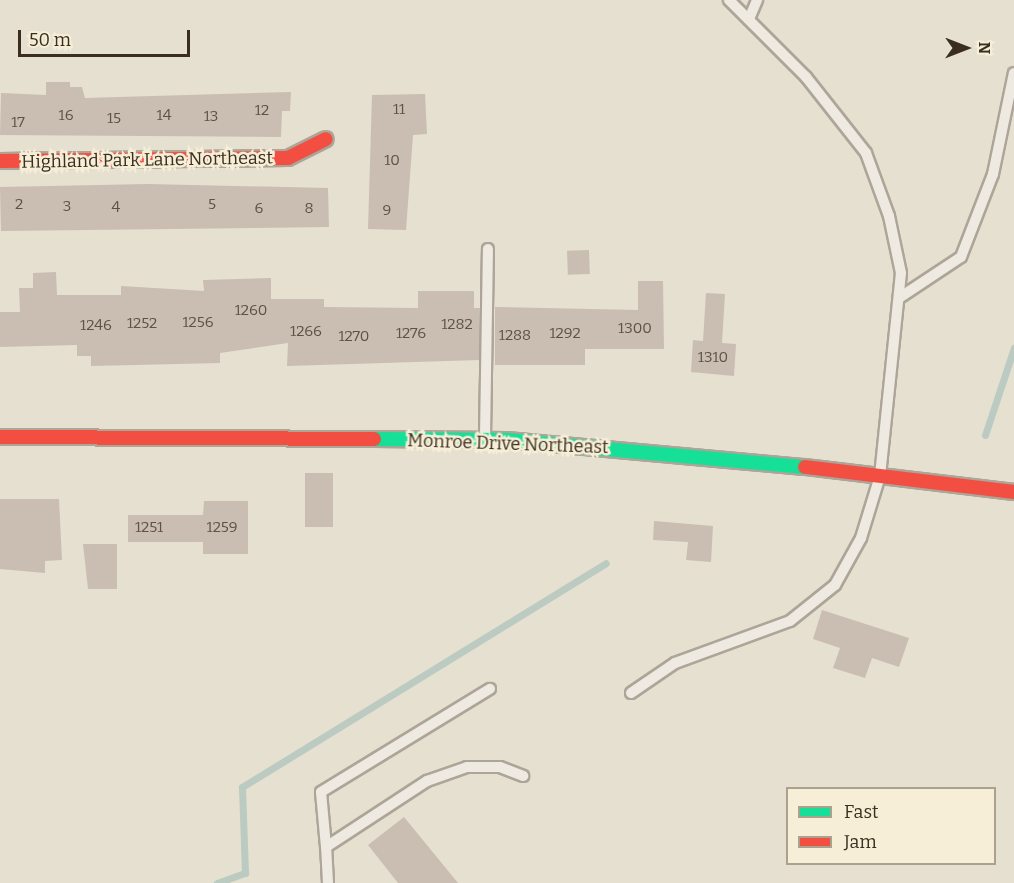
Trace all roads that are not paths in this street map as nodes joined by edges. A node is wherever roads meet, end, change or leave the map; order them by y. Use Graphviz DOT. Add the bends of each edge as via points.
graph roads {
  1 [pos="729,0"];
  2 [pos="757,0"];
  3 [pos="749,19"];
  4 [pos="1014,73"];
  5 [pos="326,139"];
  6 [pos="0,161"];
  7 [pos="488,249"];
  8 [pos="899,298"];
  9 [pos="0,437"];
  10 [pos="485,440"];
  11 [pos="880,476"];
  12 [pos="1014,492"];
  13 [pos="490,689"];
  14 [pos="631,693"];
  15 [pos="523,776"];
  16 [pos="326,847"];
  17 [pos="328,883"];
  1 -- 3 [label="lane"];
  2 -- 3 [label="lane"];
  3 -- 8 [label="lane" via="866,153 889,216 901,273"];
  4 -- 8 [label="lane" via="993,174 961,257"];
  5 -- 6 [label="main road, Highland Park Lane Northeast" via="288,158"];
  7 -- 10 [label="lane"];
  8 -- 11 [label="lane"];
  9 -- 10 [label="main road, Monroe Drive Northeast"];
  10 -- 11 [label="main road, Monroe Drive Northeast" via="683,452"];
  11 -- 12 [label="main road, Monroe Drive Northeast"];
  11 -- 14 [label="lane" via="861,538 835,585 790,621 675,663"];
  13 -- 16 [label="lane" via="321,792"];
  15 -- 16 [label="lane" via="500,767 467,767 427,781"];
  16 -- 17 [label="lane"];
}
